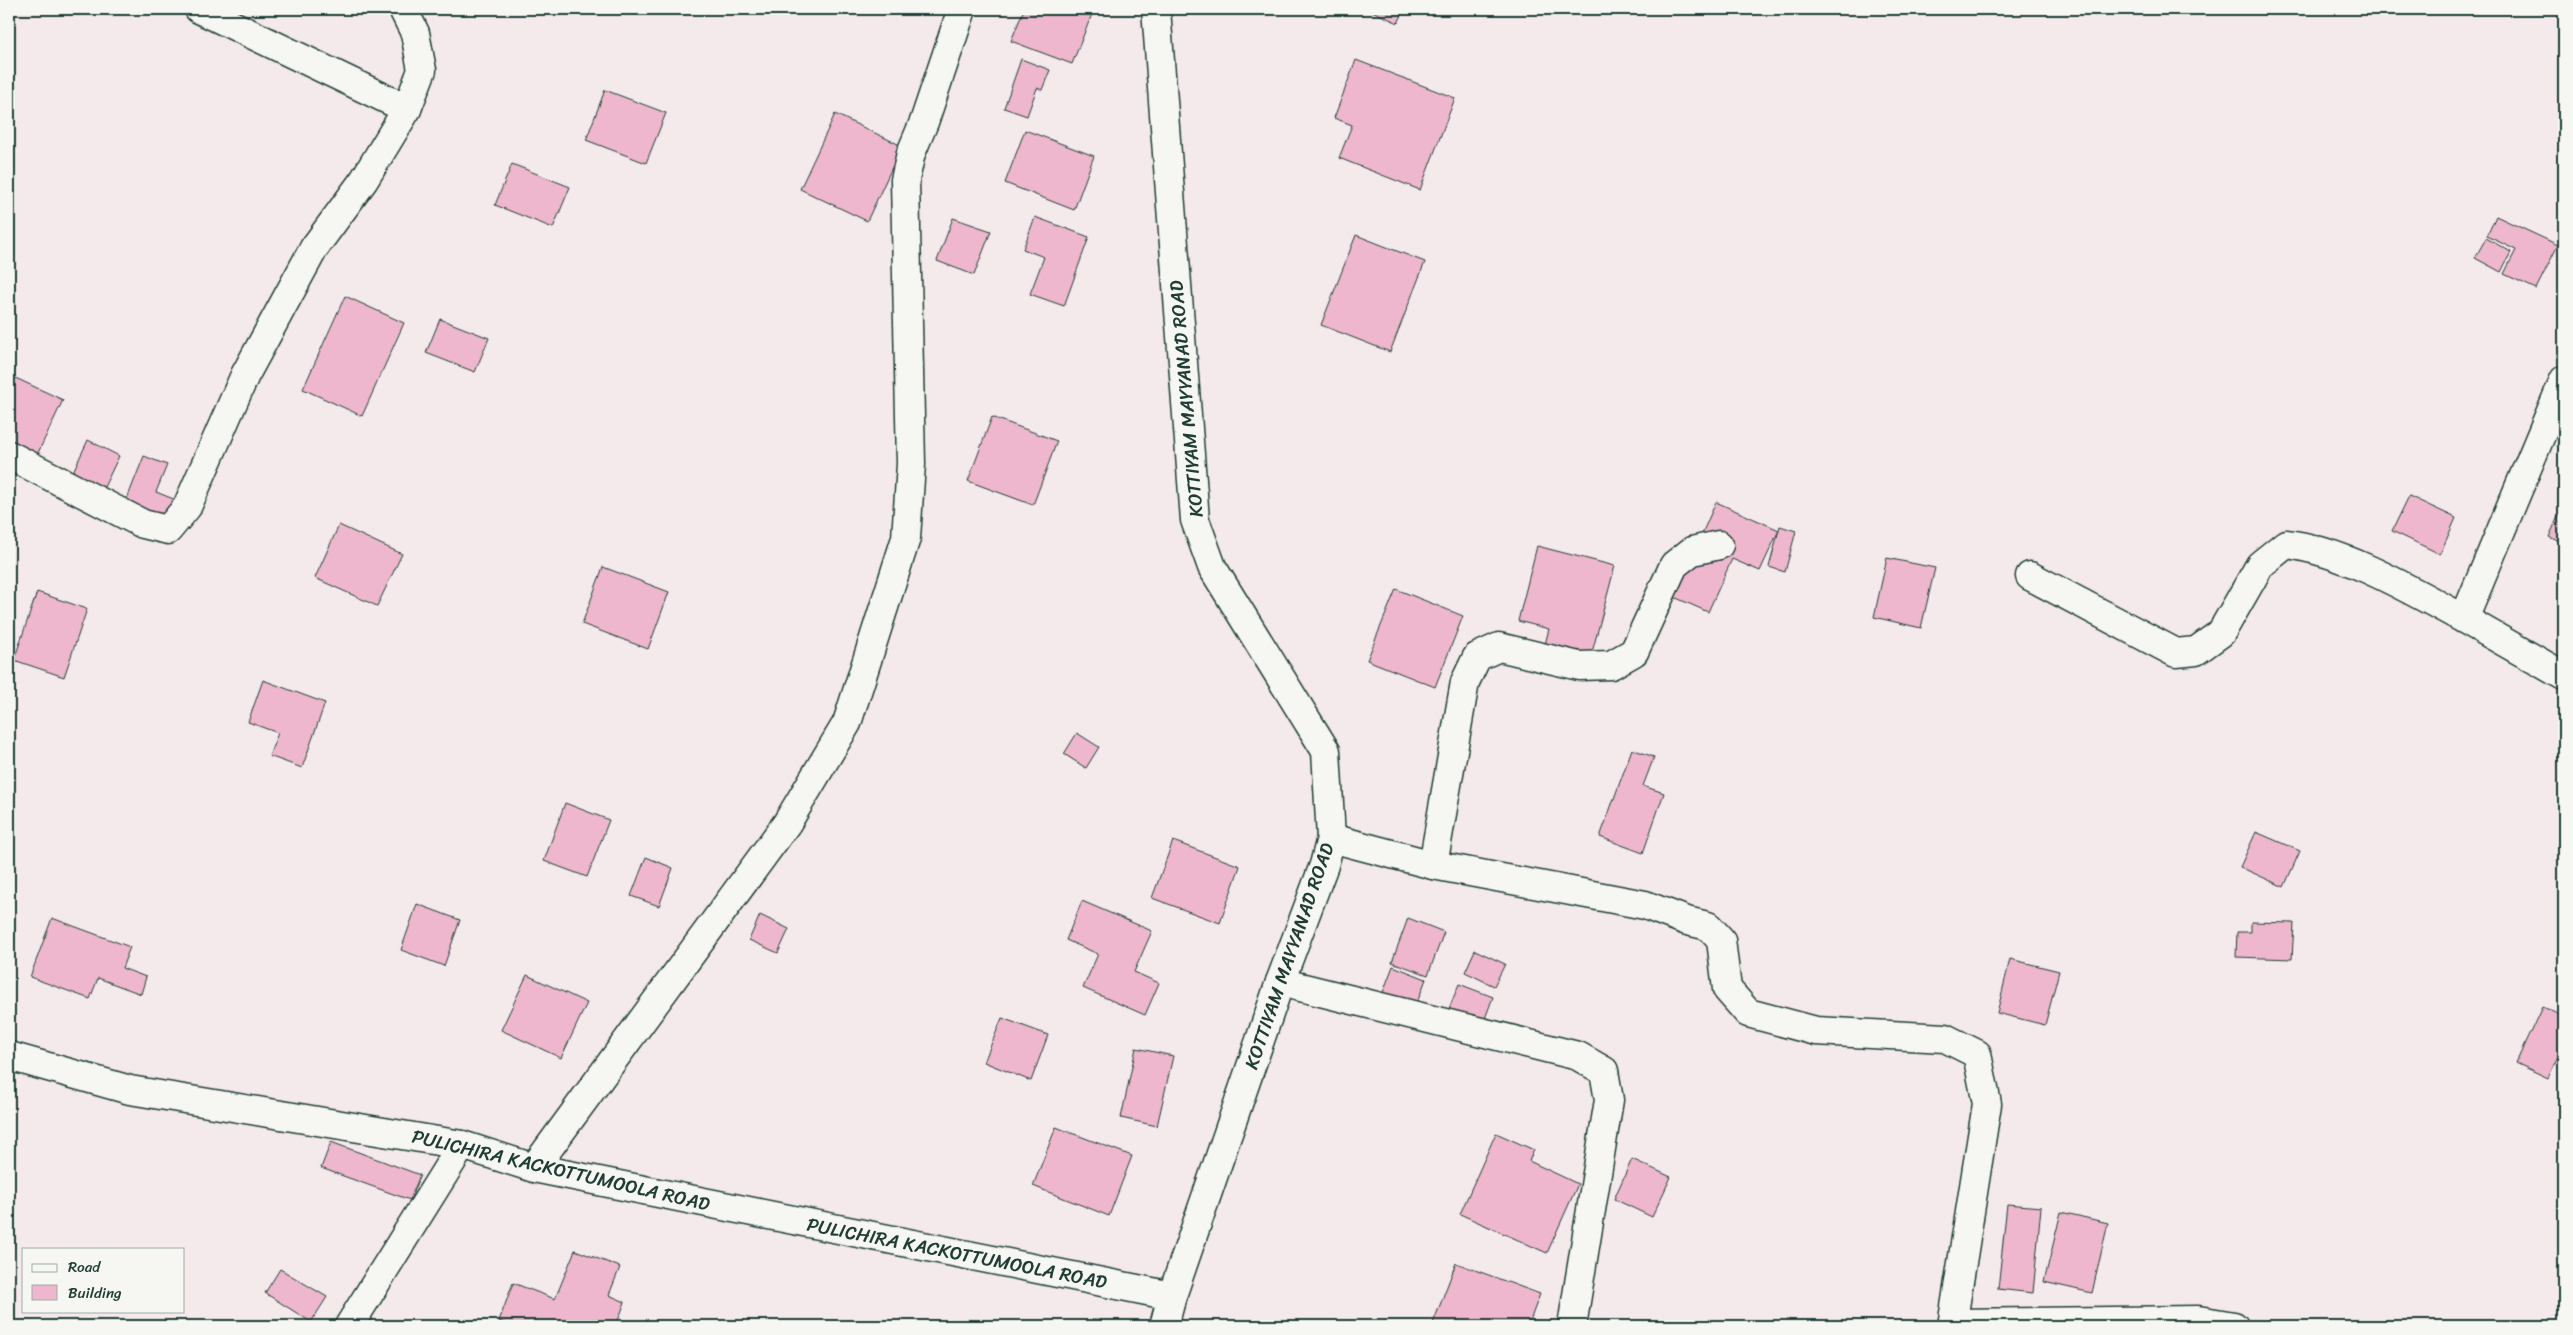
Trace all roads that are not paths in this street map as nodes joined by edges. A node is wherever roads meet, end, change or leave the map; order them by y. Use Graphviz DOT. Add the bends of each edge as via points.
graph roads {
  1 [pos="199,9"];
  2 [pos="404,9"];
  3 [pos="962,9"];
  4 [pos="1156,9"];
  5 [pos="407,109"];
  6 [pos="2564,380"];
  7 [pos="9,454"];
  8 [pos="1719,545"];
  9 [pos="2030,576"];
  10 [pos="2464,619"];
  11 [pos="2564,676"];
  12 [pos="1331,838"];
  13 [pos="1433,865"];
  14 [pos="1280,982"];
  15 [pos="9,1056"];
  16 [pos="462,1144"];
  17 [pos="534,1168"];
  18 [pos="1172,1296"];
  19 [pos="355,1324"];
  20 [pos="1953,1324"];
  21 [pos="1164,1326"];
  22 [pos="1572,1326"];
  23 [pos="2234,1326"];
  1 -- 5 [label="street"];
  2 -- 5 [label="street" via="416,34 422,70"];
  3 -- 17 [label="street" via="911,153 905,180 911,464 906,538 846,723 787,823"];
  4 -- 12 [label="street, KOTTIYAM MAYYANAD ROAD" via="1195,520 1212,567 1326,751"];
  5 -- 7 [label="street" via="364,180 314,248 245,375 187,507 168,530 143,524"];
  6 -- 10 [label="street"];
  8 -- 13 [label="street" via="1692,551 1674,566 1634,652 1612,665 1579,666 1499,646 1477,657 1465,682"];
  9 -- 10 [label="street" via="2176,653 2196,651 2221,632 2260,565 2286,544 2310,546 2400,584"];
  10 -- 11 [label="street"];
  12 -- 13 [label="street"];
  12 -- 14 [label="street, KOTTIYAM MAYYANAD ROAD"];
  13 -- 20 [label="street" via="1645,905 1708,926 1722,940 1727,989 1748,1013 1816,1031 1945,1038 1977,1054 1987,1104"];
  14 -- 18 [label="street, KOTTIYAM MAYYANAD ROAD"];
  14 -- 22 [label="street" via="1578,1056 1604,1071 1609,1100"];
  15 -- 16 [label="street, PULICHIRA KACKOTTUMOOLA ROAD" via="130,1090"];
  16 -- 17 [label="street, PULICHIRA KACKOTTUMOOLA ROAD"];
  16 -- 19 [label="street"];
  17 -- 18 [label="street, PULICHIRA KACKOTTUMOOLA ROAD"];
  18 -- 21 [label="street, KOTTIYAM MAYYANAD ROAD"];
  20 -- 23 [label="street" via="2198,1320"];
}
